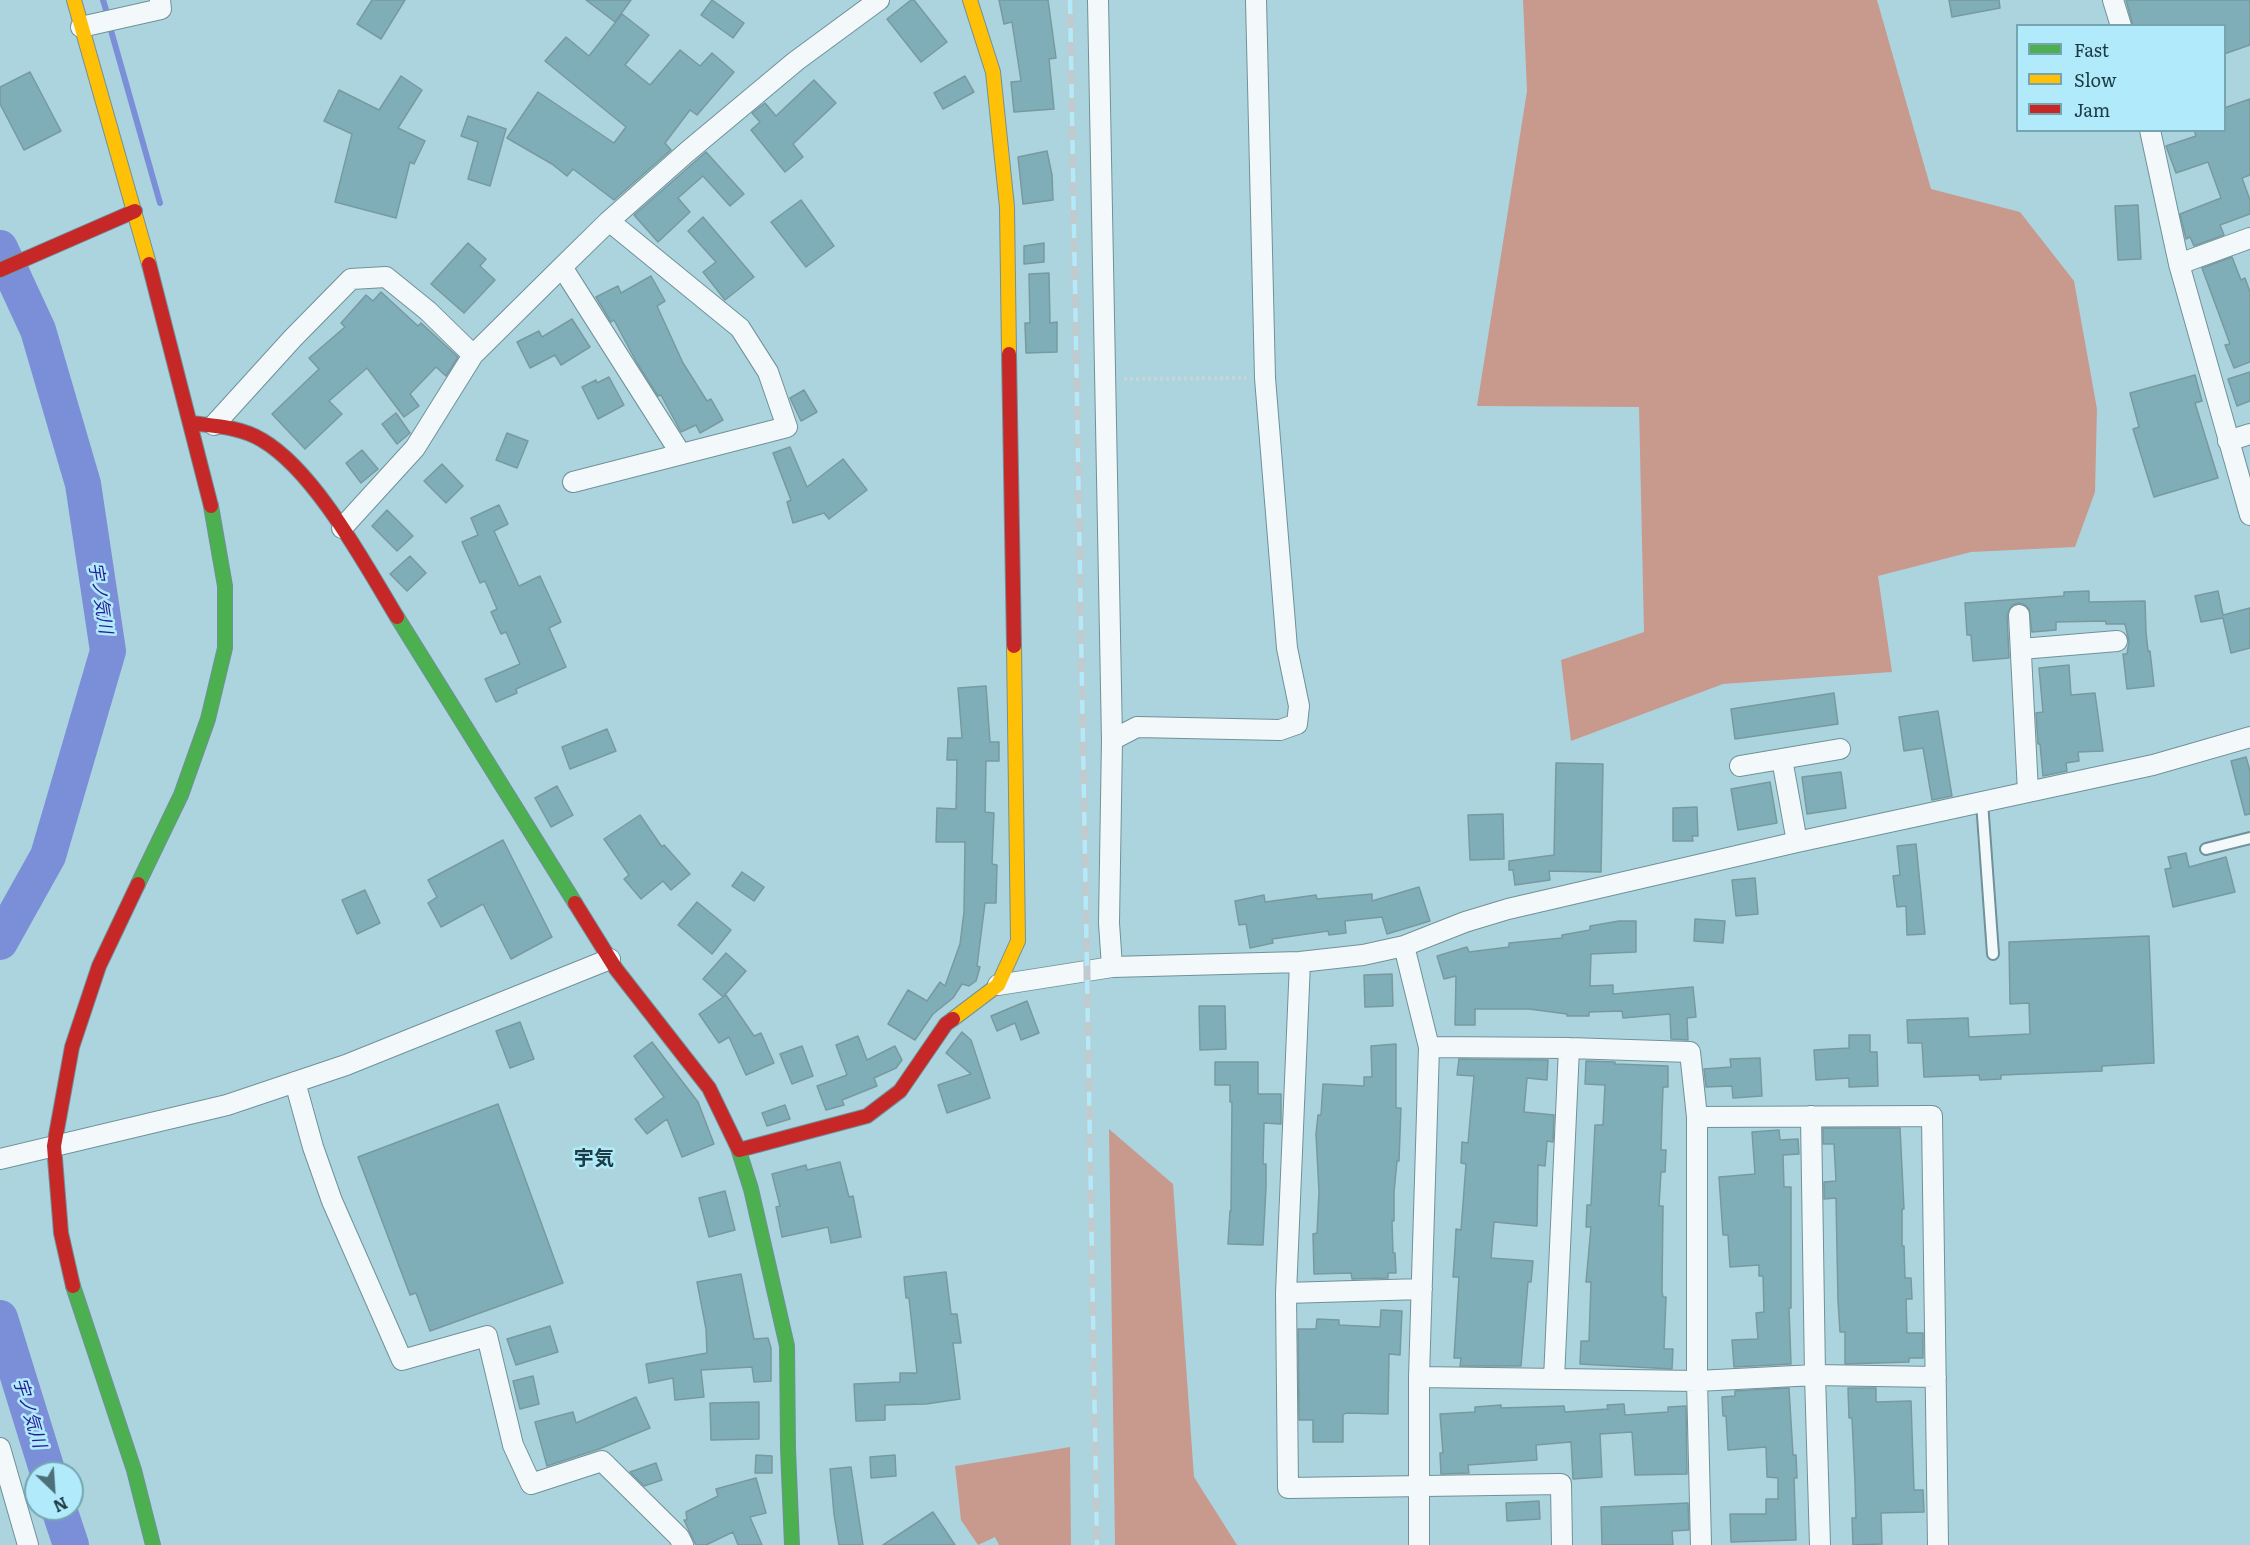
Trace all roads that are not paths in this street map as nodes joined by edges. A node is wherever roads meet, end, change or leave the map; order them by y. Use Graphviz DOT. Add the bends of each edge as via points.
graph roads {
  1 [pos="74,0"];
  2 [pos="160,0"];
  3 [pos="879,0"];
  4 [pos="970,0"];
  5 [pos="1098,0"];
  6 [pos="1256,0"];
  7 [pos="2114,0"];
  8 [pos="2120,24"];
  9 [pos="81,27"];
  10 [pos="2150,132"];
  11 [pos="135,211"];
  12 [pos="609,221"];
  13 [pos="2250,238"];
  14 [pos="2179,264"];
  15 [pos="562,267"];
  16 [pos="0,270"];
  17 [pos="473,355"];
  18 [pos="190,423"];
  19 [pos="214,425"];
  20 [pos="2250,434"];
  21 [pos="2228,441"];
  22 [pos="681,454"];
  23 [pos="573,482"];
  24 [pos="2250,514"];
  25 [pos="342,528"];
  26 [pos="2019,615"];
  27 [pos="2117,641"];
  28 [pos="2021,649"];
  29 [pos="2250,737"];
  30 [pos="1112,740"];
  31 [pos="1840,749"];
  32 [pos="1782,759"];
  33 [pos="1740,766"];
  34 [pos="2028,792"];
  35 [pos="1982,802"];
  36 [pos="2250,838"];
  37 [pos="1797,842"];
  38 [pos="2206,849"];
  39 [pos="1404,946"];
  40 [pos="1993,954"];
  41 [pos="610,959"];
  42 [pos="1300,962"];
  43 [pos="1112,967"];
  44 [pos="998,985"];
  45 [pos="1430,1047"];
  46 [pos="1569,1048"];
  47 [pos="295,1082"];
  48 [pos="1811,1116"];
  49 [pos="1696,1117"];
  50 [pos="54,1146"];
  51 [pos="739,1149"];
  52 [pos="0,1159"];
  53 [pos="1422,1290"];
  54 [pos="1286,1293"];
  55 [pos="1815,1375"];
  56 [pos="1419,1377"];
  57 [pos="1936,1377"];
  58 [pos="1554,1379"];
  59 [pos="1697,1381"];
  60 [pos="0,1448"];
  61 [pos="1417,1485"];
  62 [pos="28,1545"];
  63 [pos="153,1545"];
  64 [pos="683,1545"];
  65 [pos="792,1545"];
  66 [pos="1419,1545"];
  67 [pos="1562,1545"];
  68 [pos="1701,1545"];
  69 [pos="1820,1545"];
  70 [pos="1938,1545"];
  1 -- 9 [label="street"];
  2 -- 9 [label="street" via="161,9"];
  3 -- 12 [label="street" via="796,61"];
  4 -- 44 [label="street" via="993,72 1007,207 1018,941"];
  5 -- 30 [label="street"];
  6 -- 30 [label="street" via="1264,378 1287,648 1299,706 1297,724 1280,730 1137,726"];
  7 -- 8 [label="street"];
  9 -- 11 [label="street"];
  10 -- 14 [label="street"];
  11 -- 16 [label="street"];
  11 -- 18 [label="street"];
  12 -- 15 [label="street"];
  12 -- 22 [label="street" via="740,328 768,372 787,427"];
  13 -- 14 [label="street"];
  14 -- 21 [label="street"];
  15 -- 17 [label="street"];
  15 -- 22 [label="street"];
  17 -- 19 [label="street" via="386,277 351,279"];
  17 -- 25 [label="street" via="415,448"];
  18 -- 19 [label="street"];
  18 -- 50 [label="street" via="216,524 225,586 225,648 208,719 181,795 99,966 72,1047"];
  19 -- 25 [label="street" via="246,433 270,446 293,465"];
  20 -- 21 [label="street"];
  21 -- 24 [label="street"];
  22 -- 23 [label="street"];
  25 -- 41 [label="street"];
  26 -- 28 [label="street"];
  27 -- 28 [label="street"];
  28 -- 34 [label="street"];
  29 -- 34 [label="street" via="2153,765"];
  30 -- 43 [label="street" via="1108,923"];
  31 -- 32 [label="street"];
  32 -- 33 [label="street"];
  32 -- 37 [label="street"];
  34 -- 35 [label="street"];
  35 -- 37 [label="street"];
  35 -- 40 [label="lane"];
  36 -- 38 [label="lane"];
  37 -- 39 [label="street" via="1508,909"];
  39 -- 42 [label="street"];
  39 -- 45 [label="street"];
  41 -- 47 [label="street"];
  41 -- 51 [label="street" via="710,1089"];
  42 -- 43 [label="street"];
  42 -- 54 [label="street"];
  43 -- 44 [label="street"];
  44 -- 51 [label="street" via="946,1024 900,1091 867,1116"];
  45 -- 46 [label="street"];
  45 -- 53 [label="street"];
  46 -- 49 [label="street" via="1690,1052"];
  46 -- 58 [label="street"];
  47 -- 50 [label="street" via="227,1105"];
  47 -- 64 [label="street" via="332,1201 402,1360 487,1336 513,1445 531,1484 602,1461"];
  48 -- 49 [label="street"];
  48 -- 55 [label="street"];
  48 -- 57 [label="street" via="1932,1116"];
  49 -- 59 [label="street"];
  50 -- 52 [label="street"];
  50 -- 63 [label="street" via="61,1233 71,1279 134,1470"];
  51 -- 65 [label="street" via="788,1346"];
  53 -- 54 [label="street"];
  53 -- 56 [label="street"];
  54 -- 61 [label="street" via="1288,1488"];
  55 -- 57 [label="street"];
  55 -- 59 [label="street"];
  55 -- 69 [label="street"];
  56 -- 58 [label="street"];
  56 -- 61 [label="street"];
  57 -- 70 [label="street"];
  58 -- 59 [label="street"];
  59 -- 68 [label="street"];
  60 -- 62 [label="street"];
  61 -- 66 [label="street"];
  61 -- 67 [label="street" via="1561,1484"];
}
